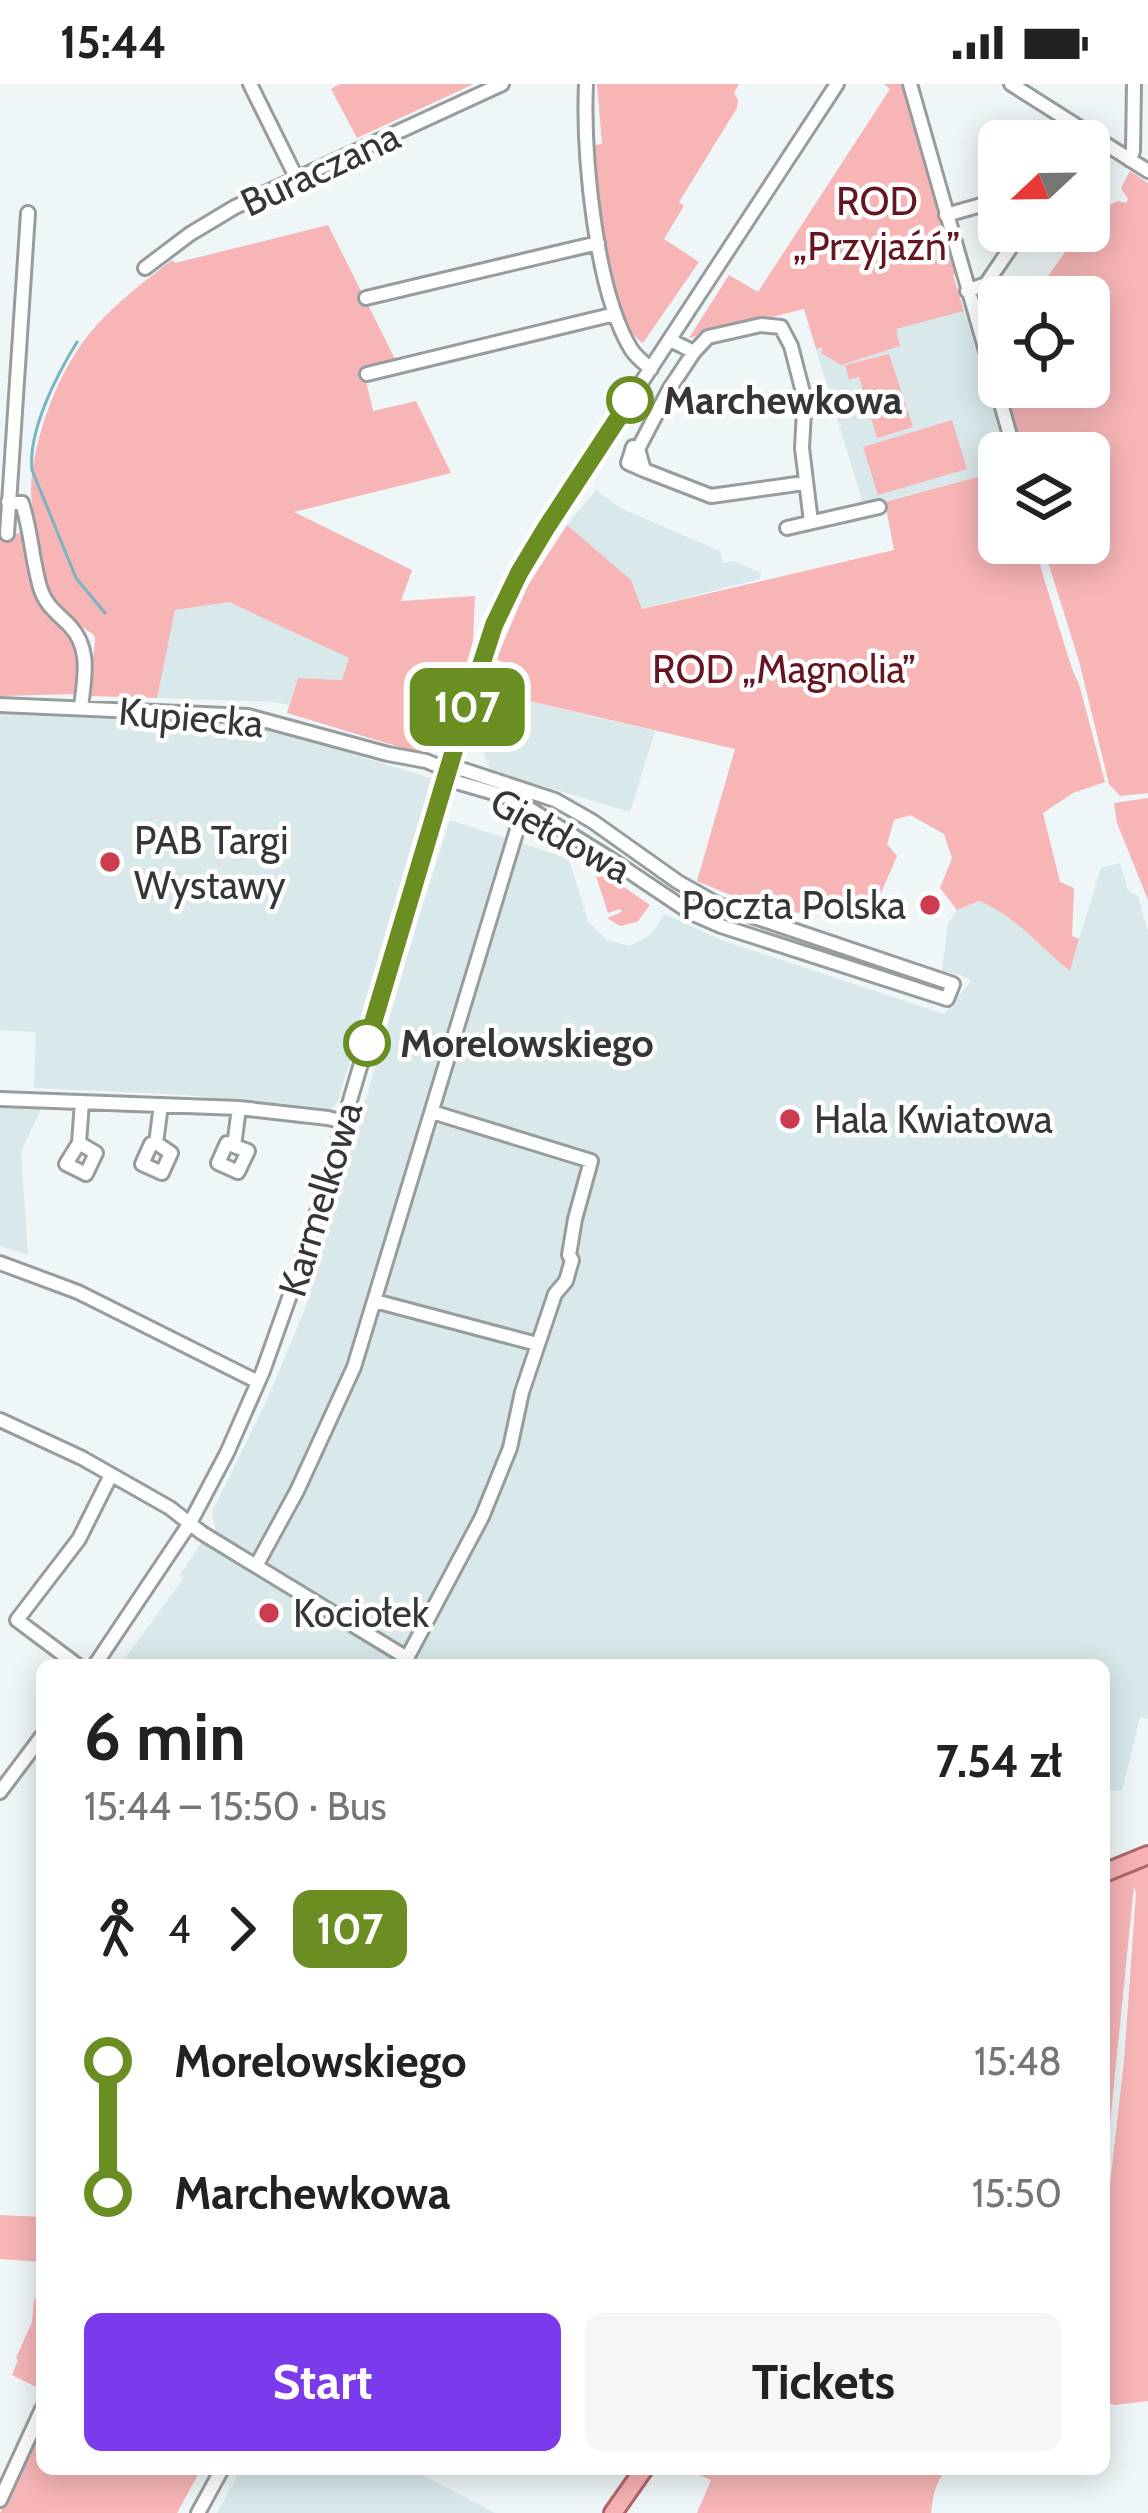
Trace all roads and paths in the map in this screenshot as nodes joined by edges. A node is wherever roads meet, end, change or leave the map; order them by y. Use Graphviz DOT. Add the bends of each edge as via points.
graph roads {
  1 [pos="250,84"];
  2 [pos="502,84"];
  3 [pos="586,84"];
  4 [pos="837,84"];
  5 [pos="910,84"];
  6 [pos="1011,84"];
  7 [pos="1134,84"];
  8 [pos="1062,120"];
  9 [pos="1110,150"];
  10 [pos="1130,160"];
  11 [pos="1148,171"];
  12 [pos="297,179"];
  13 [pos="978,206"];
  14 [pos="28,213"];
  15 [pos="946,215"];
  16 [pos="598,243"];
  17 [pos="1008,252"];
  18 [pos="145,268"];
  19 [pos="967,291"];
  20 [pos="366,298"];
  21 [pos="615,314"];
  22 [pos="670,340"];
  23 [pos="694,352"];
  24 [pos="651,369"];
  25 [pos="367,374"];
  26 [pos="1009,432"];
  27 [pos="615,435"];
  28 [pos="636,448"];
  29 [pos="5,473"];
  30 [pos="804,484"];
  31 [pos="8,502"];
  32 [pos="879,507"];
  33 [pos="811,523"];
  34 [pos="787,529"];
  35 [pos="7,534"];
  36 [pos="0,705"];
  37 [pos="81,708"];
  38 [pos="448,771"];
  39 [pos="528,790"];
  40 [pos="525,806"];
  41 [pos="675,879"];
  42 [pos="663,895"];
  43 [pos="813,937"];
  44 [pos="849,949"];
  45 [pos="807,954"];
  46 [pos="844,965"];
  47 [pos="0,1100"];
  48 [pos="82,1102"];
  49 [pos="161,1105"];
  50 [pos="239,1108"];
  51 [pos="432,1112"];
  52 [pos="344,1122"];
  53 [pos="79,1143"];
  54 [pos="155,1143"];
  55 [pos="234,1146"];
  56 [pos="0,1264"];
  57 [pos="375,1300"];
  58 [pos="537,1344"];
  59 [pos="258,1382"];
  60 [pos="0,1421"];
  61 [pos="111,1475"];
  62 [pos="190,1523"];
  63 [pos="256,1566"];
  64 [pos="0,1616"];
  65 [pos="17,1620"];
  66 [pos="69,1659"];
  67 [pos="98,1659"];
  68 [pos="36,1744"];
  69 [pos="0,1792"];
  70 [pos="1148,1855"];
  71 [pos="1110,1871"];
  72 [pos="36,2422"];
  73 [pos="219,2475"];
  74 [pos="640,2475"];
  75 [pos="0,2500"];
  76 [pos="198,2513"];
  77 [pos="613,2513"];
  1 -- 12 [label="street"];
  2 -- 12 [label="street, Buraczana"];
  3 -- 16 [label="street"];
  4 -- 22 [label="street, Karmelkowa"];
  5 -- 15 [label="street"];
  6 -- 8 [label="street"];
  7 -- 10 [label="street"];
  9 -- 10 [label="street"];
  10 -- 11 [label="street"];
  12 -- 18 [label="street, Buraczana" via="235,207"];
  13 -- 15 [label="street"];
  14 -- 29 [label="street"];
  15 -- 19 [label="street"];
  16 -- 20 [label="street"];
  16 -- 21 [label="street"];
  17 -- 19 [label="street" via="986,284"];
  19 -- 26 [label="street"];
  21 -- 24 [label="street" via="632,352"];
  21 -- 25 [label="street"];
  22 -- 23 [label="street"];
  22 -- 24 [label="street, Karmelkowa"];
  23 -- 28 [label="street"];
  23 -- 30 [label="street" via="708,337 781,327 805,408"];
  24 -- 38 [label="street, Karmelkowa" via="504,600"];
  27 -- 28 [label="street"];
  28 -- 30 [label="street" via="644,470 711,496"];
  29 -- 31 [label="street"];
  30 -- 33 [label="street"];
  31 -- 35 [label="street"];
  31 -- 37 [label="street" via="22,502 44,599 81,643"];
  32 -- 33 [label="street"];
  33 -- 34 [label="street"];
  36 -- 37 [label="street, Kupiecka"];
  37 -- 38 [label="street, Kupiecka" via="248,716"];
  38 -- 39 [label="street, Giełdowa"];
  38 -- 40 [label="street, Giełdowa"];
  38 -- 52 [label="street, Karmelkowa"];
  39 -- 40 [label="street"];
  39 -- 41 [label="street, Giełdowa" via="577,812"];
  40 -- 42 [label="street, Giełdowa"];
  40 -- 51 [label="street"];
  41 -- 42 [label="street"];
  41 -- 43 [label="street, Giełdowa" via="719,905"];
  42 -- 45 [label="street, Giełdowa" via="721,926"];
  43 -- 44 [label="street, Giełdowa"];
  43 -- 45 [label="street"];
  44 -- 46 [label="street"];
  44 -- 46 [label="street, Giełdowa" via="953,984 946,999"];
  45 -- 46 [label="street, Giełdowa"];
  47 -- 48 [label="street"];
  48 -- 49 [label="street"];
  48 -- 53 [label="street"];
  49 -- 50 [label="street"];
  49 -- 54 [label="street"];
  50 -- 52 [label="street"];
  50 -- 55 [label="street"];
  51 -- 57 [label="street"];
  51 -- 58 [label="street" via="590,1161 566,1281"];
  52 -- 59 [label="street, Karmelkowa"];
  56 -- 59 [label="street" via="78,1292"];
  57 -- 58 [label="street"];
  57 -- 63 [label="street" via="333,1418"];
  58 -- 63 [label="street" via="482,1517 407,1658"];
  59 -- 62 [label="street, Karmelkowa"];
  60 -- 61 [label="street"];
  61 -- 62 [label="street"];
  61 -- 65 [label="street" via="79,1538"];
  62 -- 63 [label="street"];
  62 -- 67 [label="street, Karmelkowa"];
  64 -- 65 [label="street"];
  65 -- 66 [label="street"];
  68 -- 69 [label="street"];
  70 -- 71 [label="main road"];
  72 -- 75 [label="street"];
  73 -- 76 [label="street"];
  74 -- 77 [label="main road"];
}
